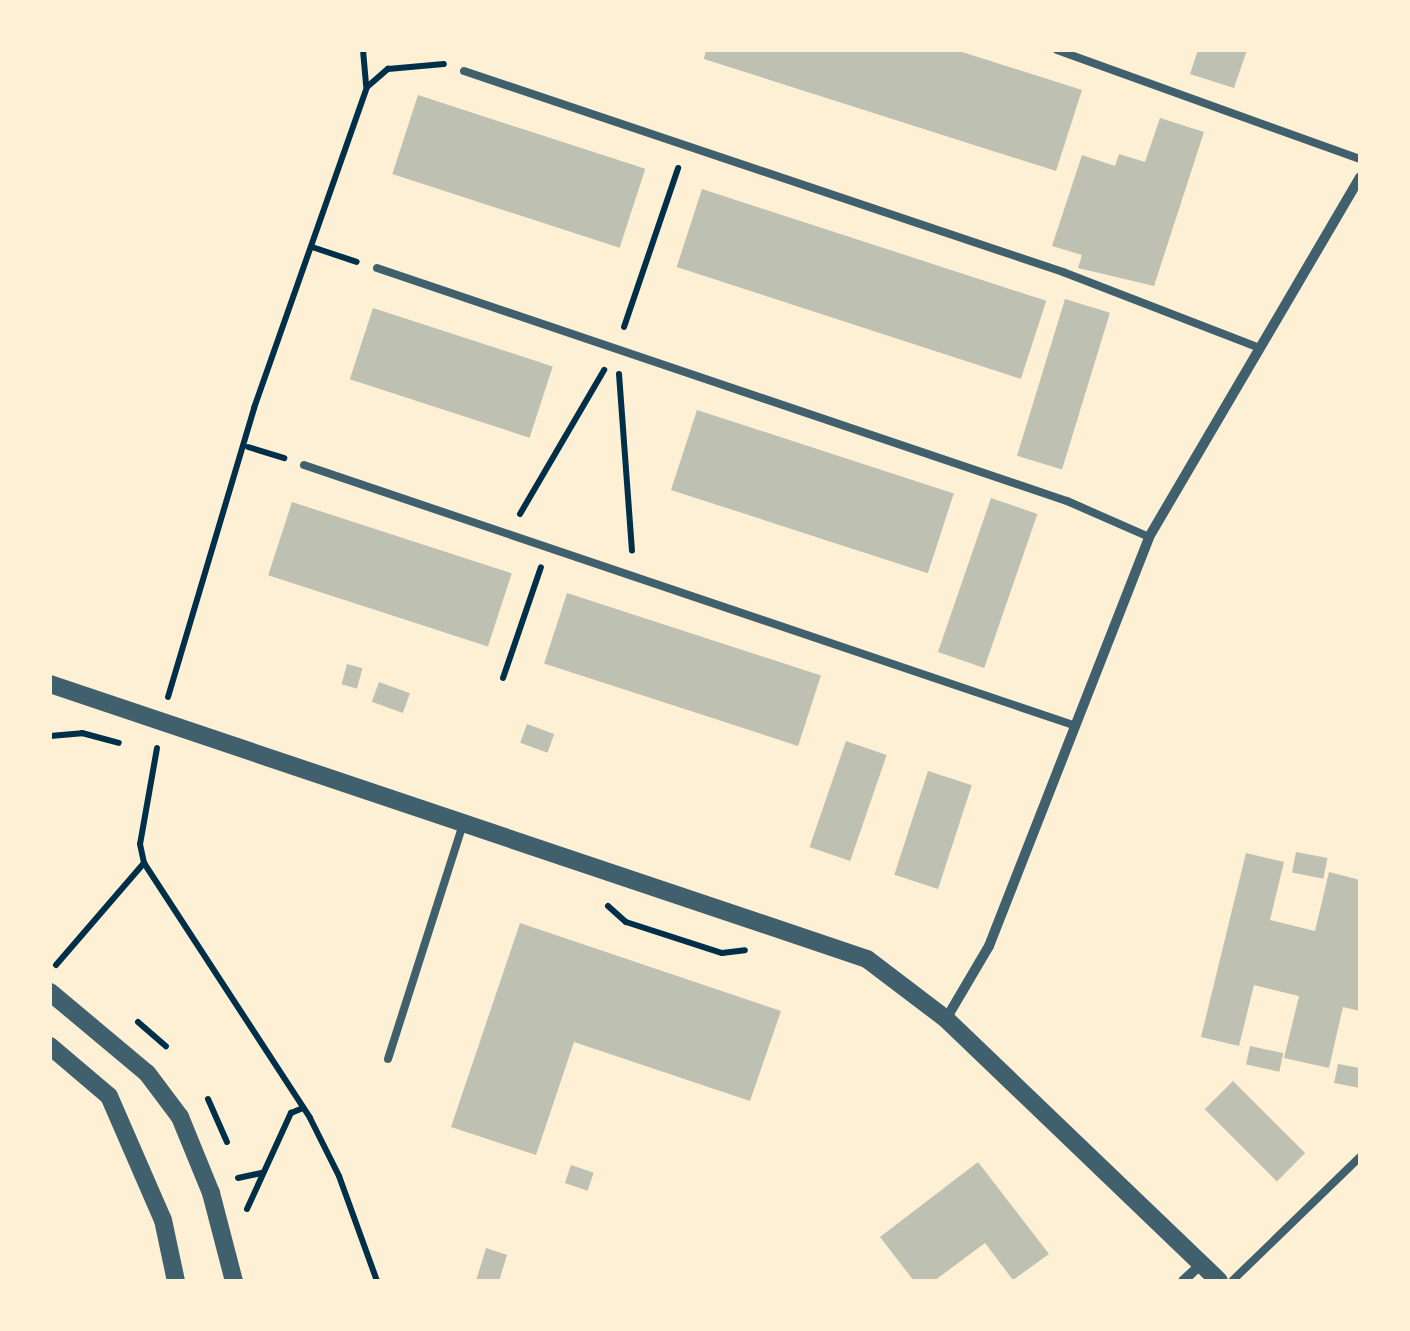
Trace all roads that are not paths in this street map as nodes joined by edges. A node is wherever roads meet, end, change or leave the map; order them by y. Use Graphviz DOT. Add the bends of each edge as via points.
graph roads {
  1 [pos="1058,50"];
  2 [pos="464,71"];
  3 [pos="1360,159"];
  4 [pos="1360,177"];
  5 [pos="377,268"];
  6 [pos="1255,346"];
  7 [pos="304,464"];
  8 [pos="1149,537"];
  9 [pos="50,684"];
  10 [pos="1073,725"];
  11 [pos="463,824"];
  12 [pos="50,992"];
  13 [pos="946,1019"];
  14 [pos="50,1046"];
  15 [pos="388,1059"];
  16 [pos="1360,1157"];
  17 [pos="1200,1264"];
  18 [pos="176,1281"];
  19 [pos="234,1281"];
  20 [pos="1183,1281"];
  21 [pos="1219,1281"];
  22 [pos="1232,1281"];
  1 -- 3 [label="lane"];
  2 -- 6 [label="lane" via="1047,267"];
  4 -- 6 [label="street"];
  5 -- 8 [label="lane" via="1068,501"];
  6 -- 8 [label="street"];
  7 -- 10 [label="lane"];
  8 -- 10 [label="street"];
  9 -- 11 [label="street"];
  10 -- 13 [label="street" via="989,946"];
  11 -- 13 [label="street" via="867,958"];
  11 -- 15 [label="lane"];
  12 -- 19 [label="street" via="147,1073 180,1117 211,1194"];
  13 -- 17 [label="street"];
  14 -- 18 [label="street" via="109,1096 163,1220"];
  16 -- 22 [label="lane"];
  17 -- 20 [label="street"];
  17 -- 21 [label="street"];
}
